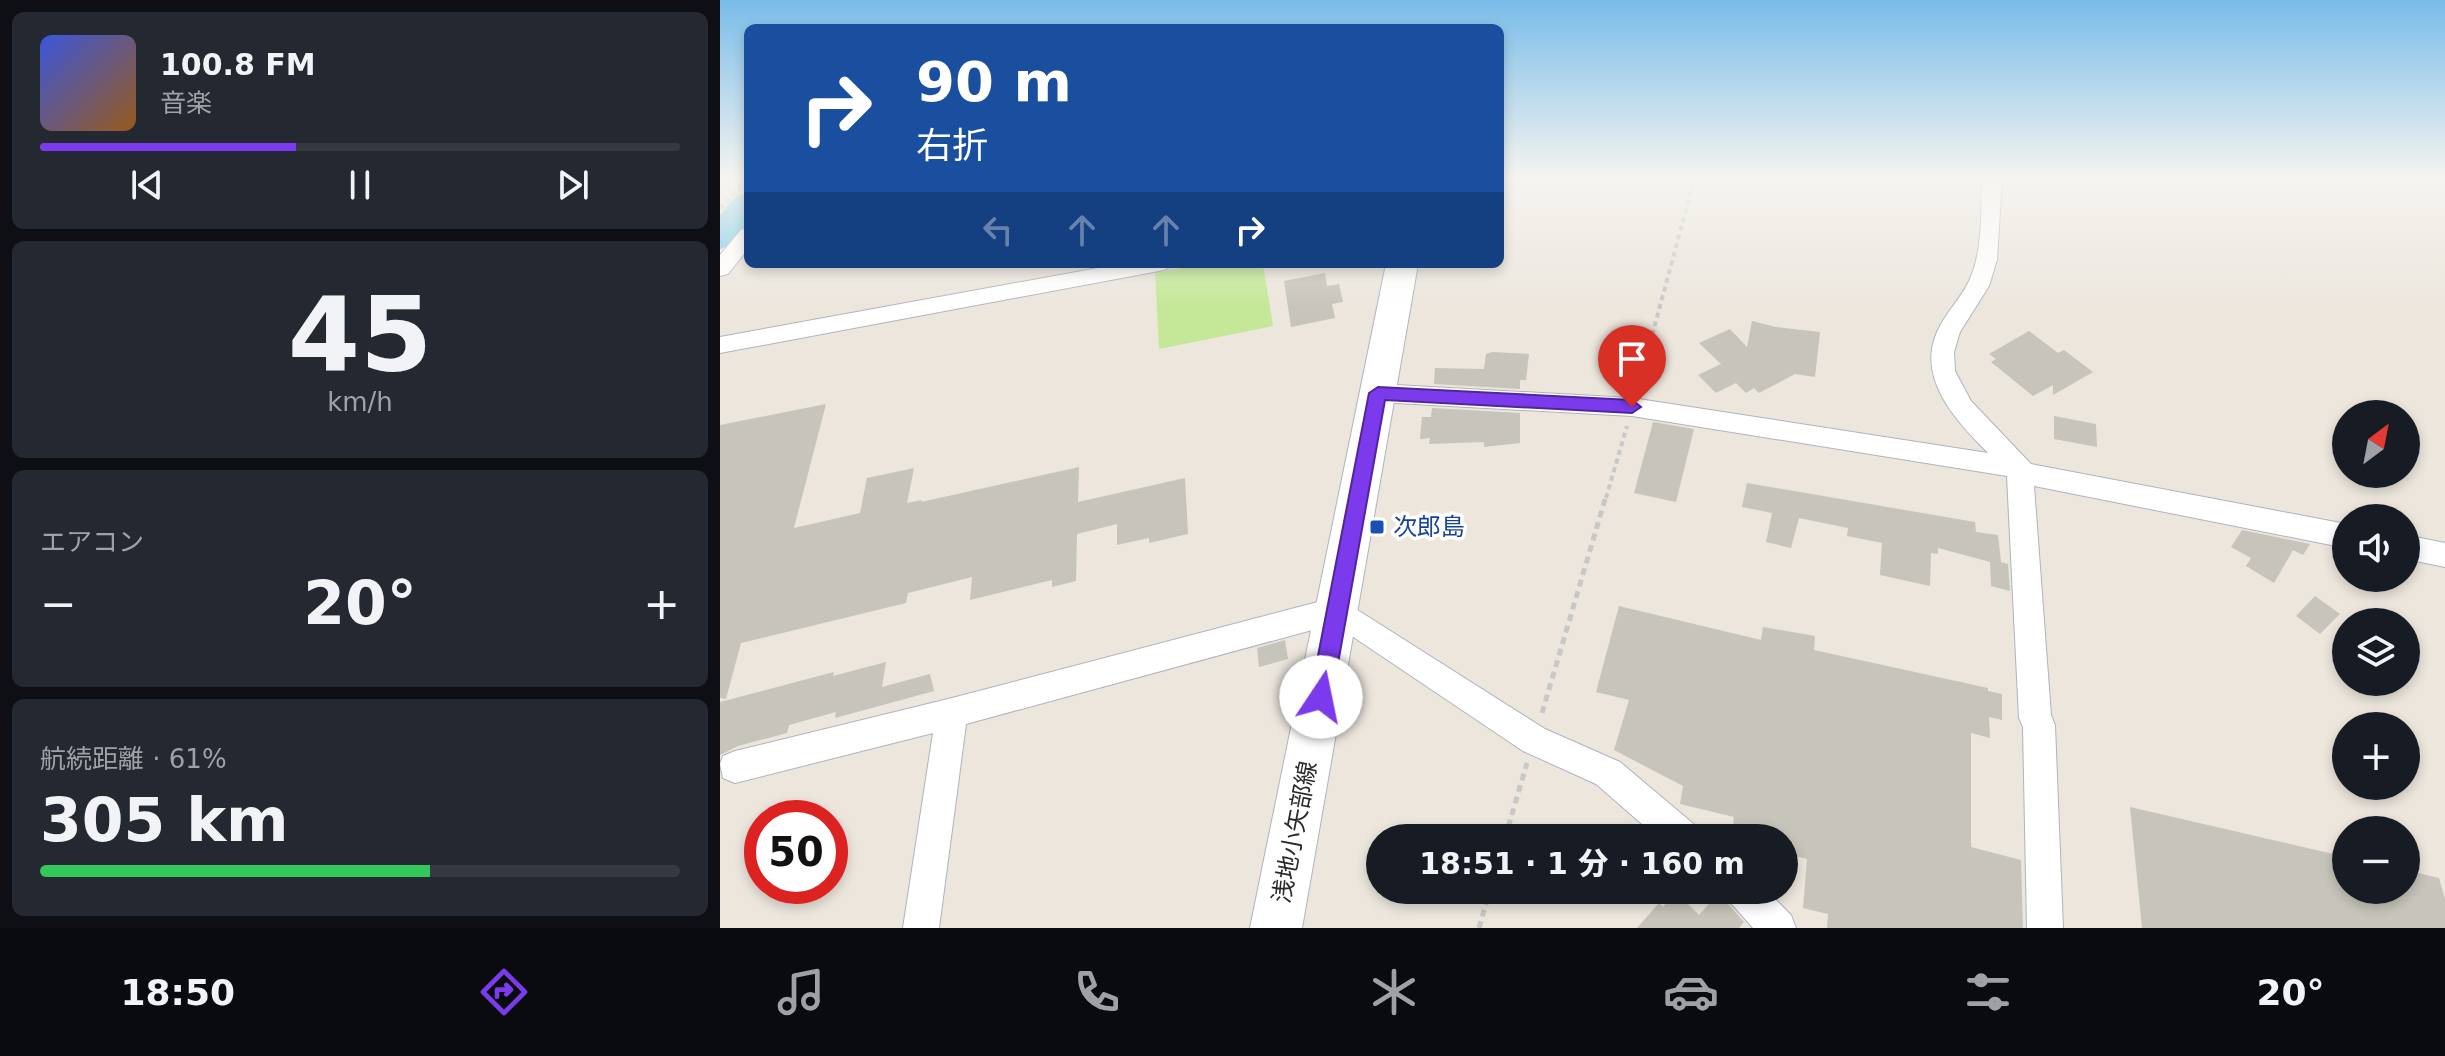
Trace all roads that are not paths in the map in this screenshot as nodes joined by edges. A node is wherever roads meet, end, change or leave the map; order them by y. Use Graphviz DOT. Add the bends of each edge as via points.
graph roads {
  1 [pos="1989,220"];
  2 [pos="744,240"];
  3 [pos="1137,268"];
  4 [pos="1401,268"];
  5 [pos="720,269"];
  6 [pos="720,345"];
  7 [pos="1378,393"];
  8 [pos="2020,470"];
  9 [pos="2332,533"];
  10 [pos="2420,550"];
  11 [pos="2445,555"];
  12 [pos="1337,610"];
  13 [pos="952,713"];
  14 [pos="735,767"];
  15 [pos="1668,824"];
  16 [pos="1755,904"];
  17 [pos="921,928"];
  18 [pos="1276,928"];
  19 [pos="1778,928"];
  20 [pos="2045,928"];
  1 -- 8 [label="street" via="1978,285 1947,334 1941,357 1945,381 1961,405"];
  2 -- 5 [label="street"];
  3 -- 6 [label="street"];
  4 -- 7 [label="main road, 浅地小矢部線"];
  7 -- 8 [label="street" via="1632,407"];
  7 -- 12 [label="main road, 浅地小矢部線"];
  8 -- 9 [label="street"];
  8 -- 20 [label="street" via="2039,725"];
  10 -- 11 [label="street"];
  12 -- 13 [label="street"];
  12 -- 15 [label="street" via="1534,740 1608,773"];
  12 -- 18 [label="main road, 浅地小矢部線"];
  13 -- 14 [label="street"];
  13 -- 17 [label="street"];
  16 -- 19 [label="street"];
}
